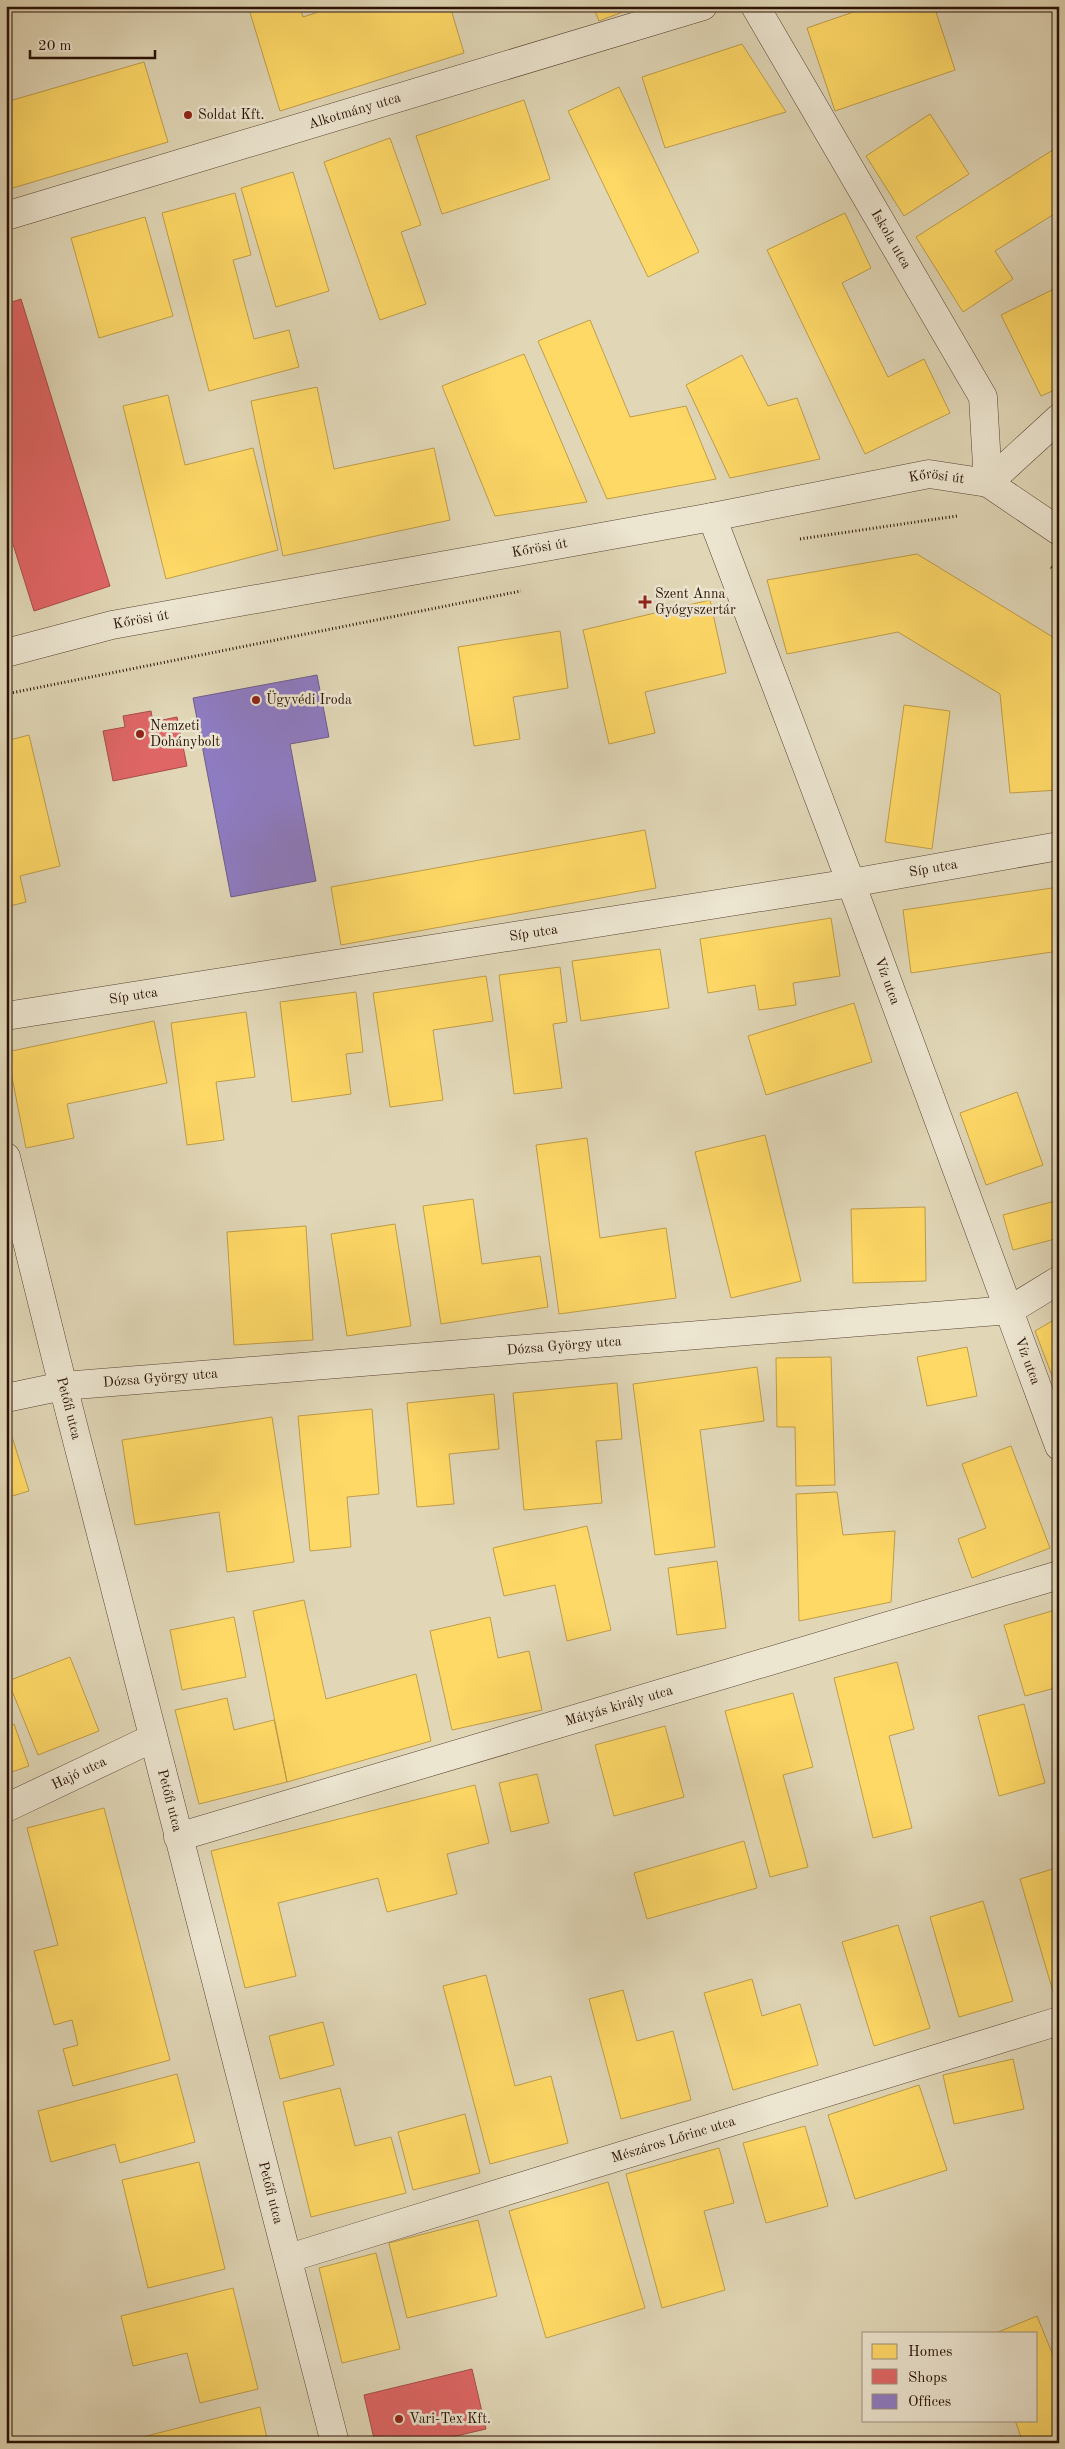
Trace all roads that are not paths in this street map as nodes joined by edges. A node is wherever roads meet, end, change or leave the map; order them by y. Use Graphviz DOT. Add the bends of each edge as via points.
graph roads {
  1 [pos="703,6"];
  2 [pos="755,6"];
  3 [pos="6,216"];
  4 [pos="1059,418"];
  5 [pos="988,483"];
  6 [pos="712,517"];
  7 [pos="1059,531"];
  8 [pos="6,653"];
  9 [pos="1059,846"];
  10 [pos="852,883"];
  11 [pos="6,1016"];
  12 [pos="6,1156"];
  13 [pos="1059,1280"];
  14 [pos="1010,1310"];
  15 [pos="63,1386"];
  16 [pos="6,1398"];
  17 [pos="1059,1446"];
  18 [pos="1059,1575"];
  19 [pos="153,1738"];
  20 [pos="6,1808"];
  21 [pos="178,1837"];
  22 [pos="1059,2021"];
  23 [pos="289,2258"];
  24 [pos="335,2443"];
  1 -- 3 [label="street, Alkotmány utca"];
  2 -- 5 [label="street, Iskola utca" via="983,397"];
  4 -- 5 [label="street"];
  5 -- 6 [label="street, Kőrösi út" via="930,474"];
  5 -- 7 [label="street, Kőrösi út"];
  6 -- 8 [label="street, Kőrösi út" via="112,625"];
  6 -- 10 [label="street, Víz utca"];
  9 -- 10 [label="street, Síp utca"];
  10 -- 11 [label="street, Síp utca"];
  10 -- 14 [label="street, Víz utca"];
  12 -- 15 [label="street, Petőfi utca"];
  13 -- 14 [label="street, Dózsa György utca"];
  14 -- 15 [label="street, Dózsa György utca"];
  14 -- 17 [label="street, Víz utca"];
  15 -- 16 [label="street, Dózsa György utca"];
  15 -- 19 [label="street, Petőfi utca"];
  18 -- 21 [label="street, Mátyás király utca"];
  19 -- 20 [label="street, Hajó utca"];
  19 -- 21 [label="street, Petőfi utca"];
  21 -- 23 [label="street, Petőfi utca"];
  22 -- 23 [label="street, Mészáros Lőrinc utca"];
  23 -- 24 [label="street, Petőfi utca"];
}
